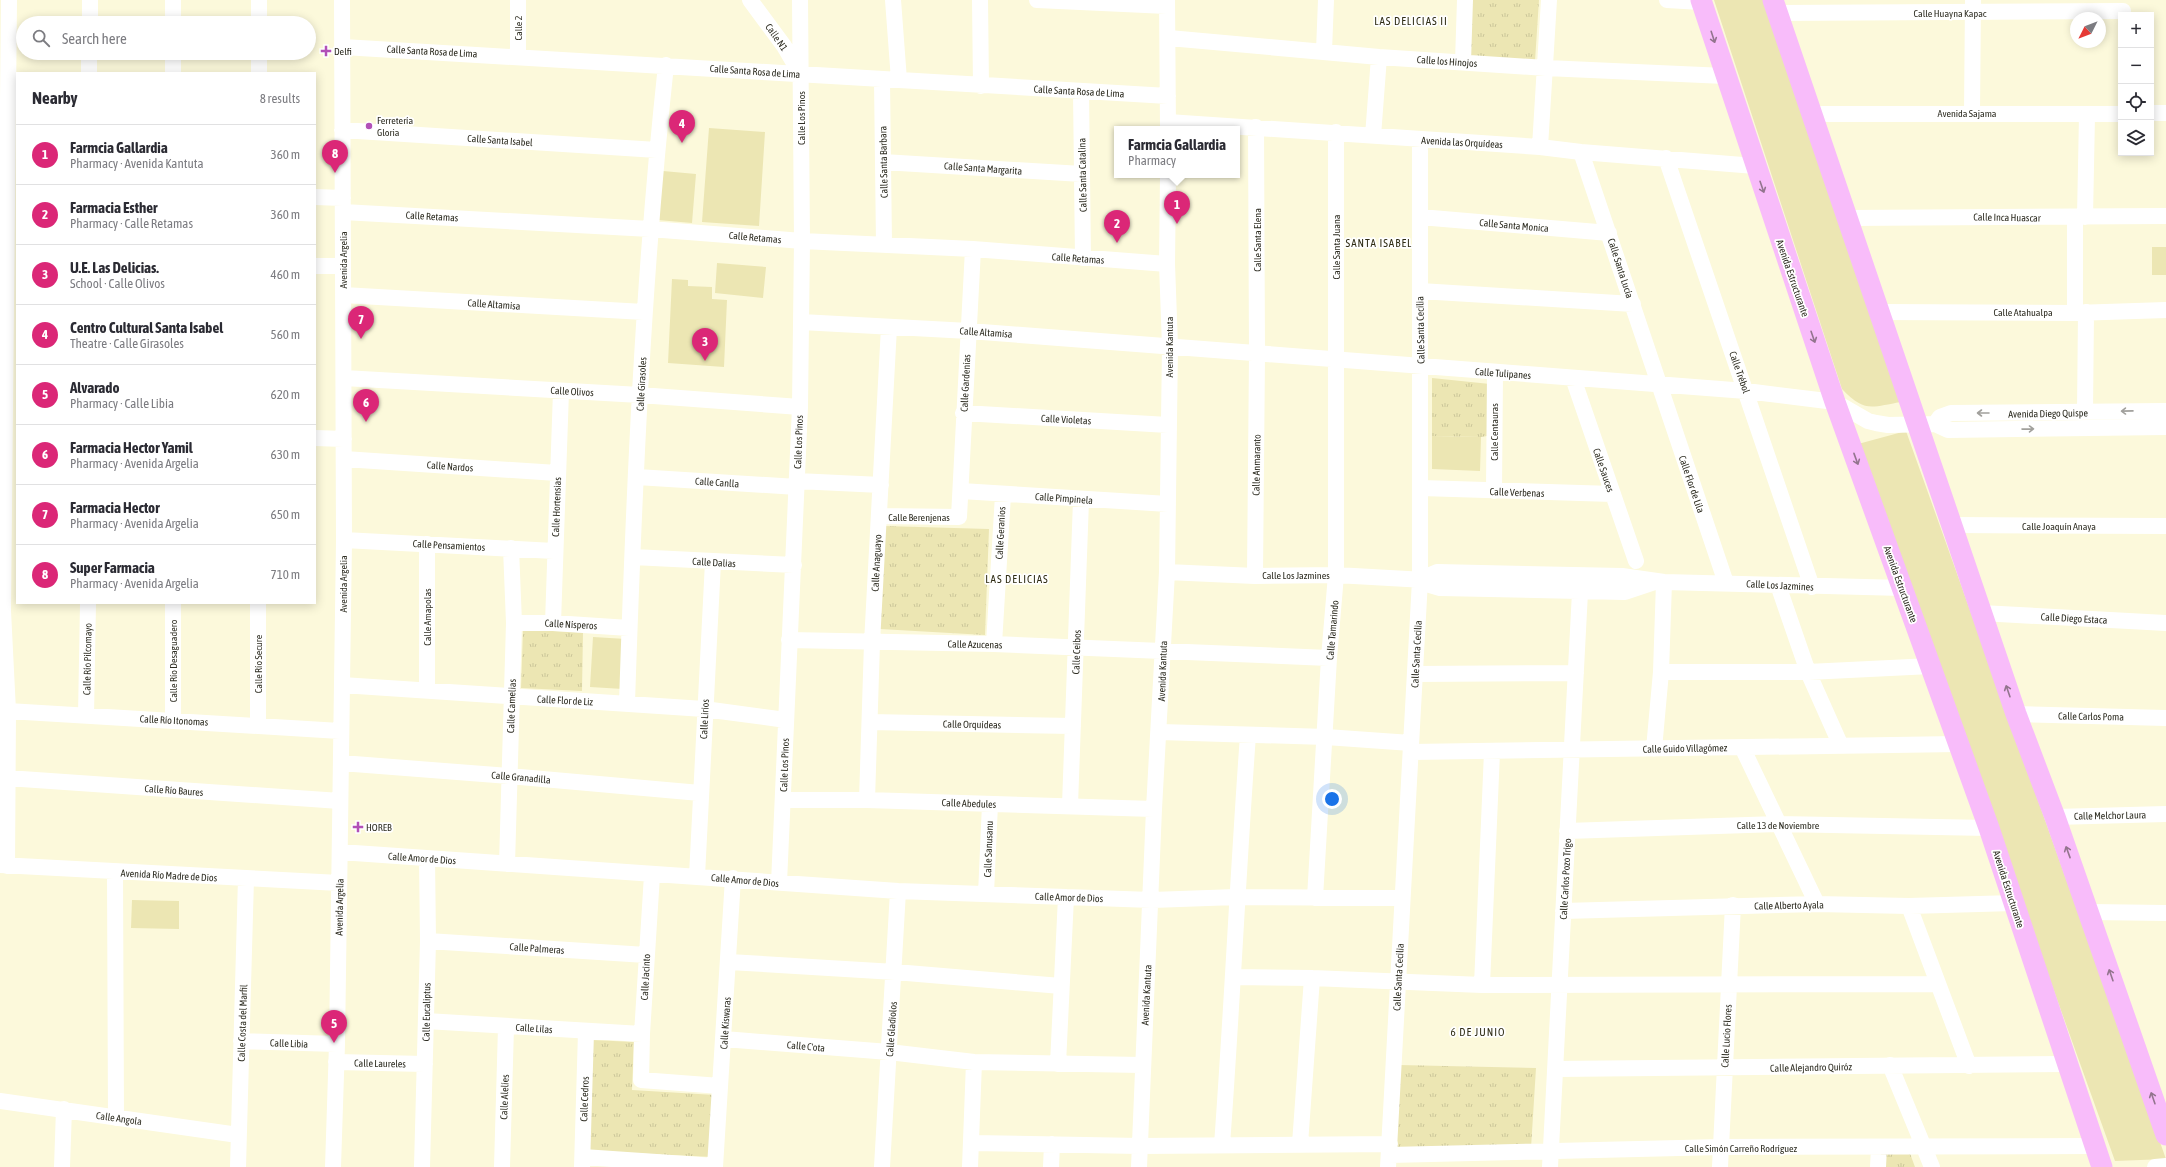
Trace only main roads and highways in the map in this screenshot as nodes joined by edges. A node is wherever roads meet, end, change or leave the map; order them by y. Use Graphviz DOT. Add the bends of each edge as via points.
graph roads {
  1 [pos="1701,1"];
  2 [pos="1775,7"];
  3 [pos="2166,1135"];
  4 [pos="2102,1167"];
  1 -- 4 [label="main road, Avenida Estructurante, one-way" via="1835,402 1989,828"];
  3 -- 2 [label="main road, one-way" via="1981,613 1952,525 1926,424 1879,312"];
}
